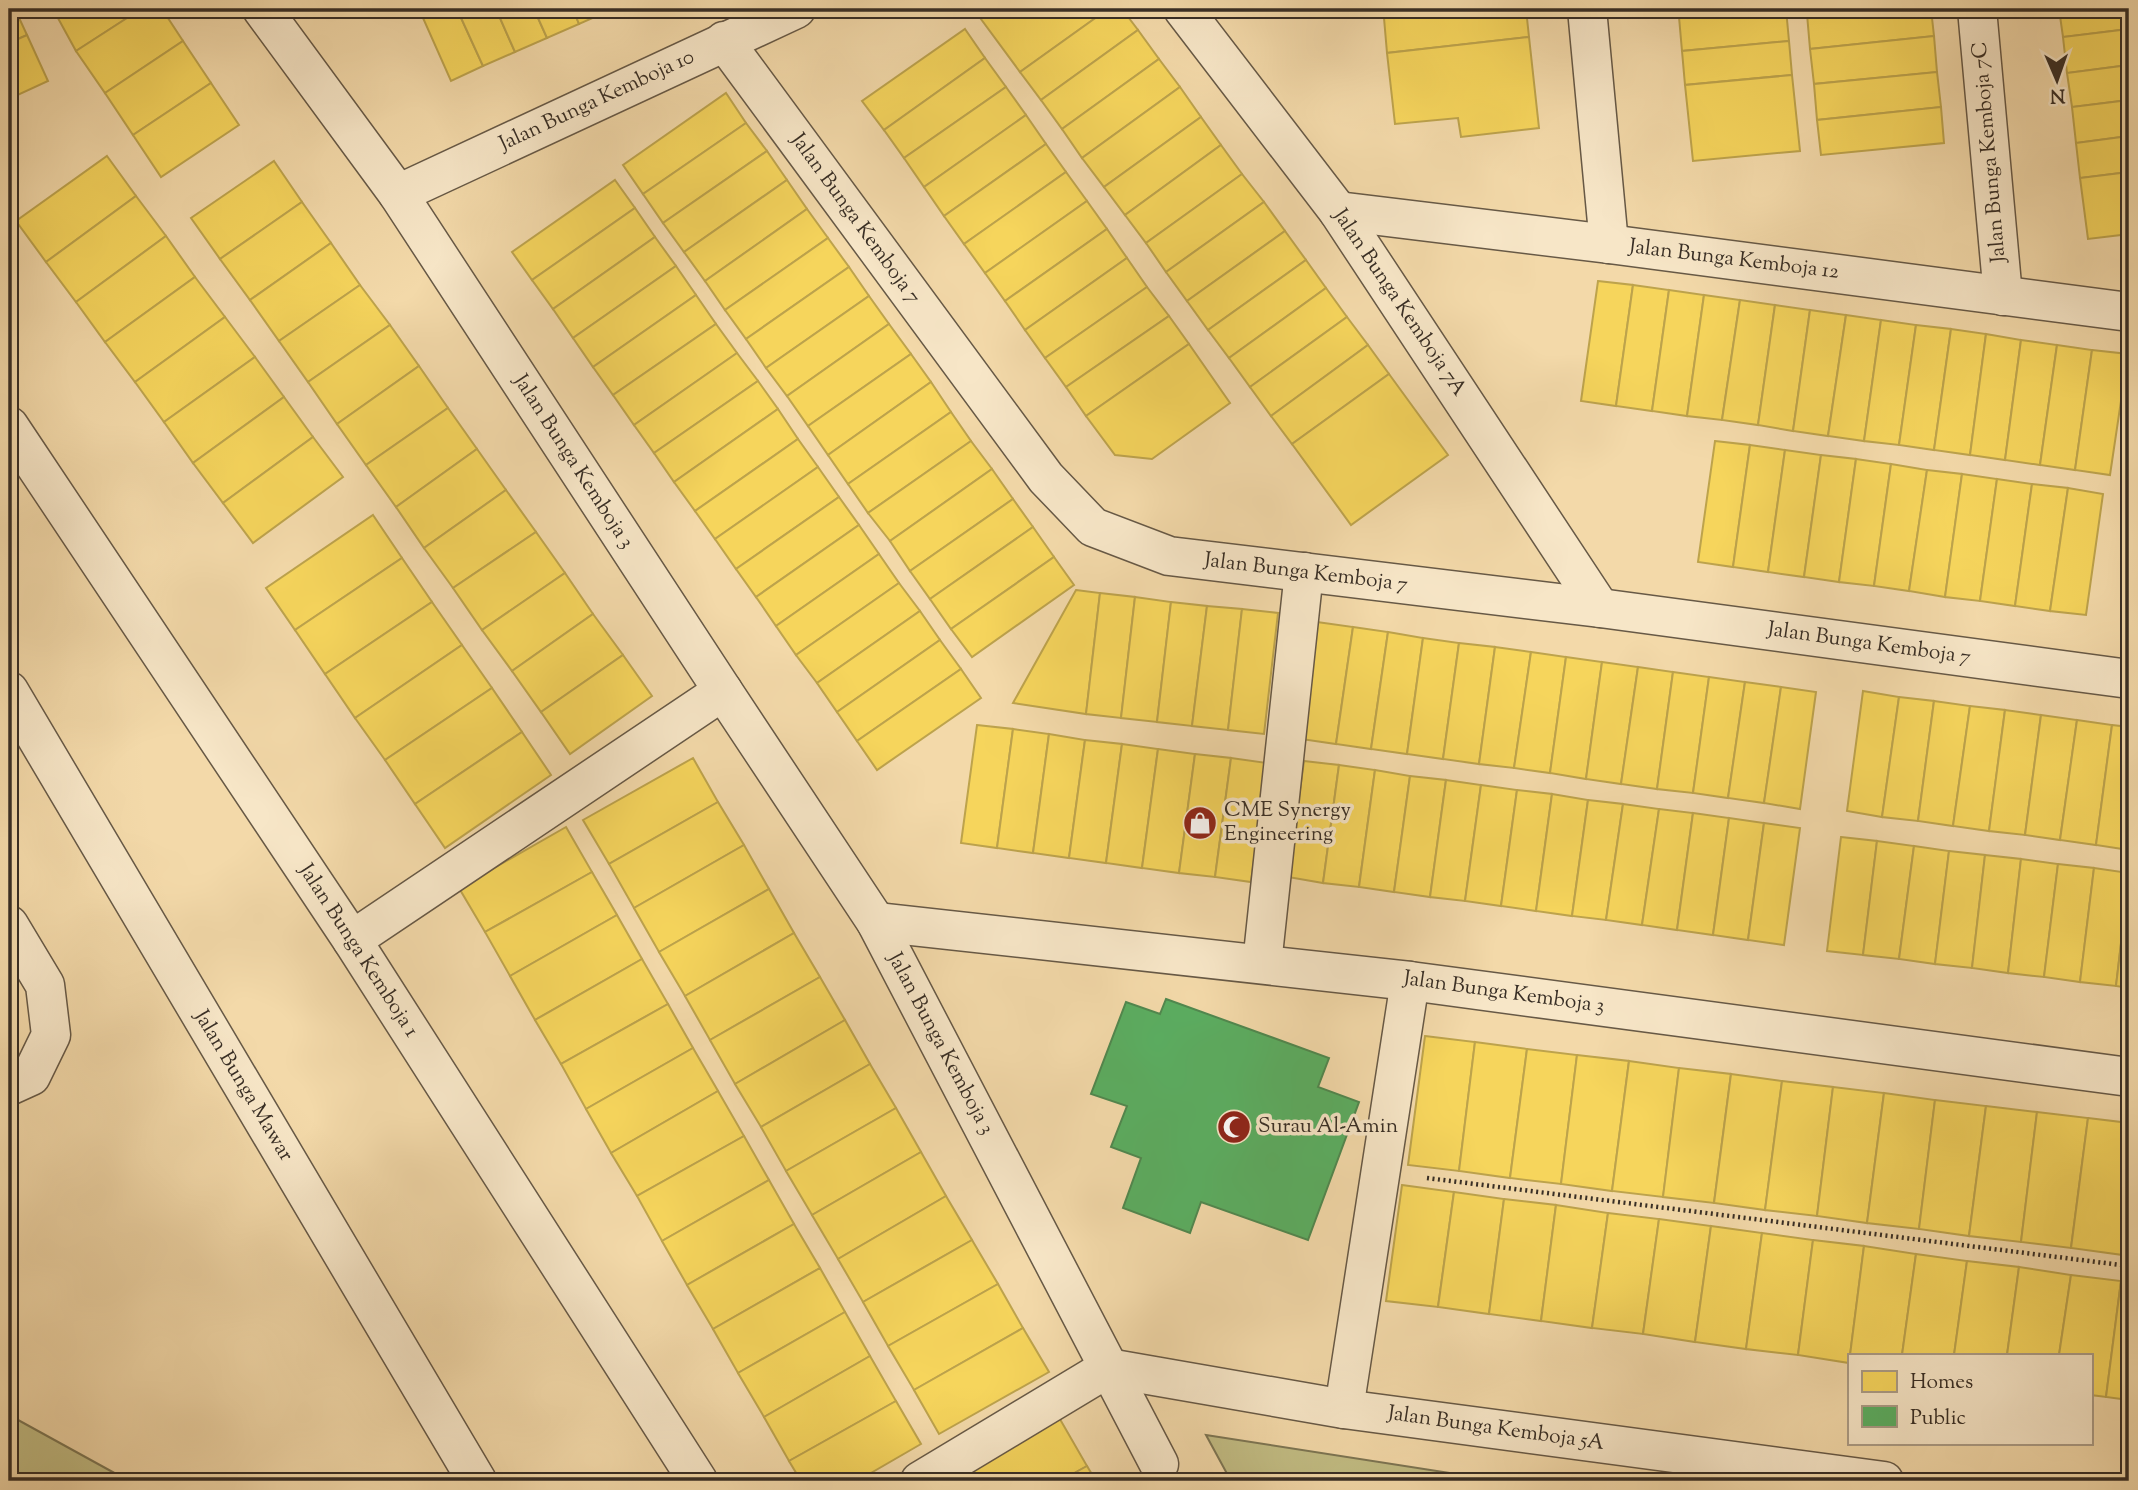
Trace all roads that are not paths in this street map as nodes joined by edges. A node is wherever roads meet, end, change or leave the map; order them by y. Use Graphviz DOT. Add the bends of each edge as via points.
graph roads {
  1 [pos="262,9"];
  2 [pos="796,9"];
  3 [pos="1183,9"];
  4 [pos="1587,9"];
  5 [pos="1976,9"];
  6 [pos="724,41"];
  7 [pos="398,194"];
  8 [pos="1338,211"];
  9 [pos="1609,244"];
  10 [pos="2003,296"];
  11 [pos="2129,312"];
  12 [pos="9,426"];
  13 [pos="1304,572"];
  14 [pos="1600,608"];
  15 [pos="2129,679"];
  16 [pos="9,691"];
  17 [pos="723,691"];
  18 [pos="876,922"];
  19 [pos="9,925"];
  20 [pos="352,940"];
  21 [pos="1262,964"];
  22 [pos="1410,981"];
  23 [pos="2129,1077"];
  24 [pos="9,1086"];
  25 [pos="1108,1368"];
  26 [pos="1344,1409"];
  27 [pos="1159,1464"];
  28 [pos="477,1481"];
  29 [pos="698,1481"];
  30 [pos="920,1481"];
  31 [pos="1884,1481"];
  1 -- 7 [label="street, Jalan Bunga Kemboja 3"];
  2 -- 6 [label="street, Jalan Bunga Kemboja 10"];
  3 -- 8 [label="street, Jalan Bunga Kemboja 7A"];
  4 -- 9 [label="street"];
  5 -- 10 [label="street, Jalan Bunga Kemboja 7C"];
  6 -- 7 [label="street, Jalan Bunga Kemboja 10"];
  6 -- 13 [label="street, Jalan Bunga Kemboja 7" via="1046,478 1093,527 1169,556"];
  7 -- 17 [label="street, Jalan Bunga Kemboja 3"];
  8 -- 9 [label="street, Jalan Bunga Kemboja 12"];
  8 -- 14 [label="street, Jalan Bunga Kemboja 7A"];
  9 -- 10 [label="street, Jalan Bunga Kemboja 12"];
  10 -- 11 [label="street, Jalan Bunga Kemboja 12"];
  12 -- 20 [label="street, Jalan Bunga Kemboja 1"];
  13 -- 14 [label="street, Jalan Bunga Kemboja 7"];
  13 -- 21 [label="street"];
  14 -- 15 [label="street, Jalan Bunga Kemboja 7"];
  16 -- 28 [label="street, Jalan Bunga Mawar"];
  17 -- 18 [label="street, Jalan Bunga Kemboja 3"];
  17 -- 20 [label="street"];
  18 -- 21 [label="street, Jalan Bunga Kemboja 3"];
  18 -- 25 [label="street, Jalan Bunga Kemboja 3"];
  19 -- 24 [label="street" via="45,985 51,1035 31,1076"];
  20 -- 29 [label="street, Jalan Bunga Kemboja 1"];
  21 -- 22 [label="street, Jalan Bunga Kemboja 3"];
  22 -- 23 [label="street, Jalan Bunga Kemboja 3"];
  22 -- 26 [label="street"];
  25 -- 26 [label="street, Jalan Bunga Kemboja 5A"];
  25 -- 27 [label="street, Jalan Bunga Kemboja 3"];
  25 -- 30 [label="street"];
  26 -- 31 [label="street, Jalan Bunga Kemboja 5A"];
}
